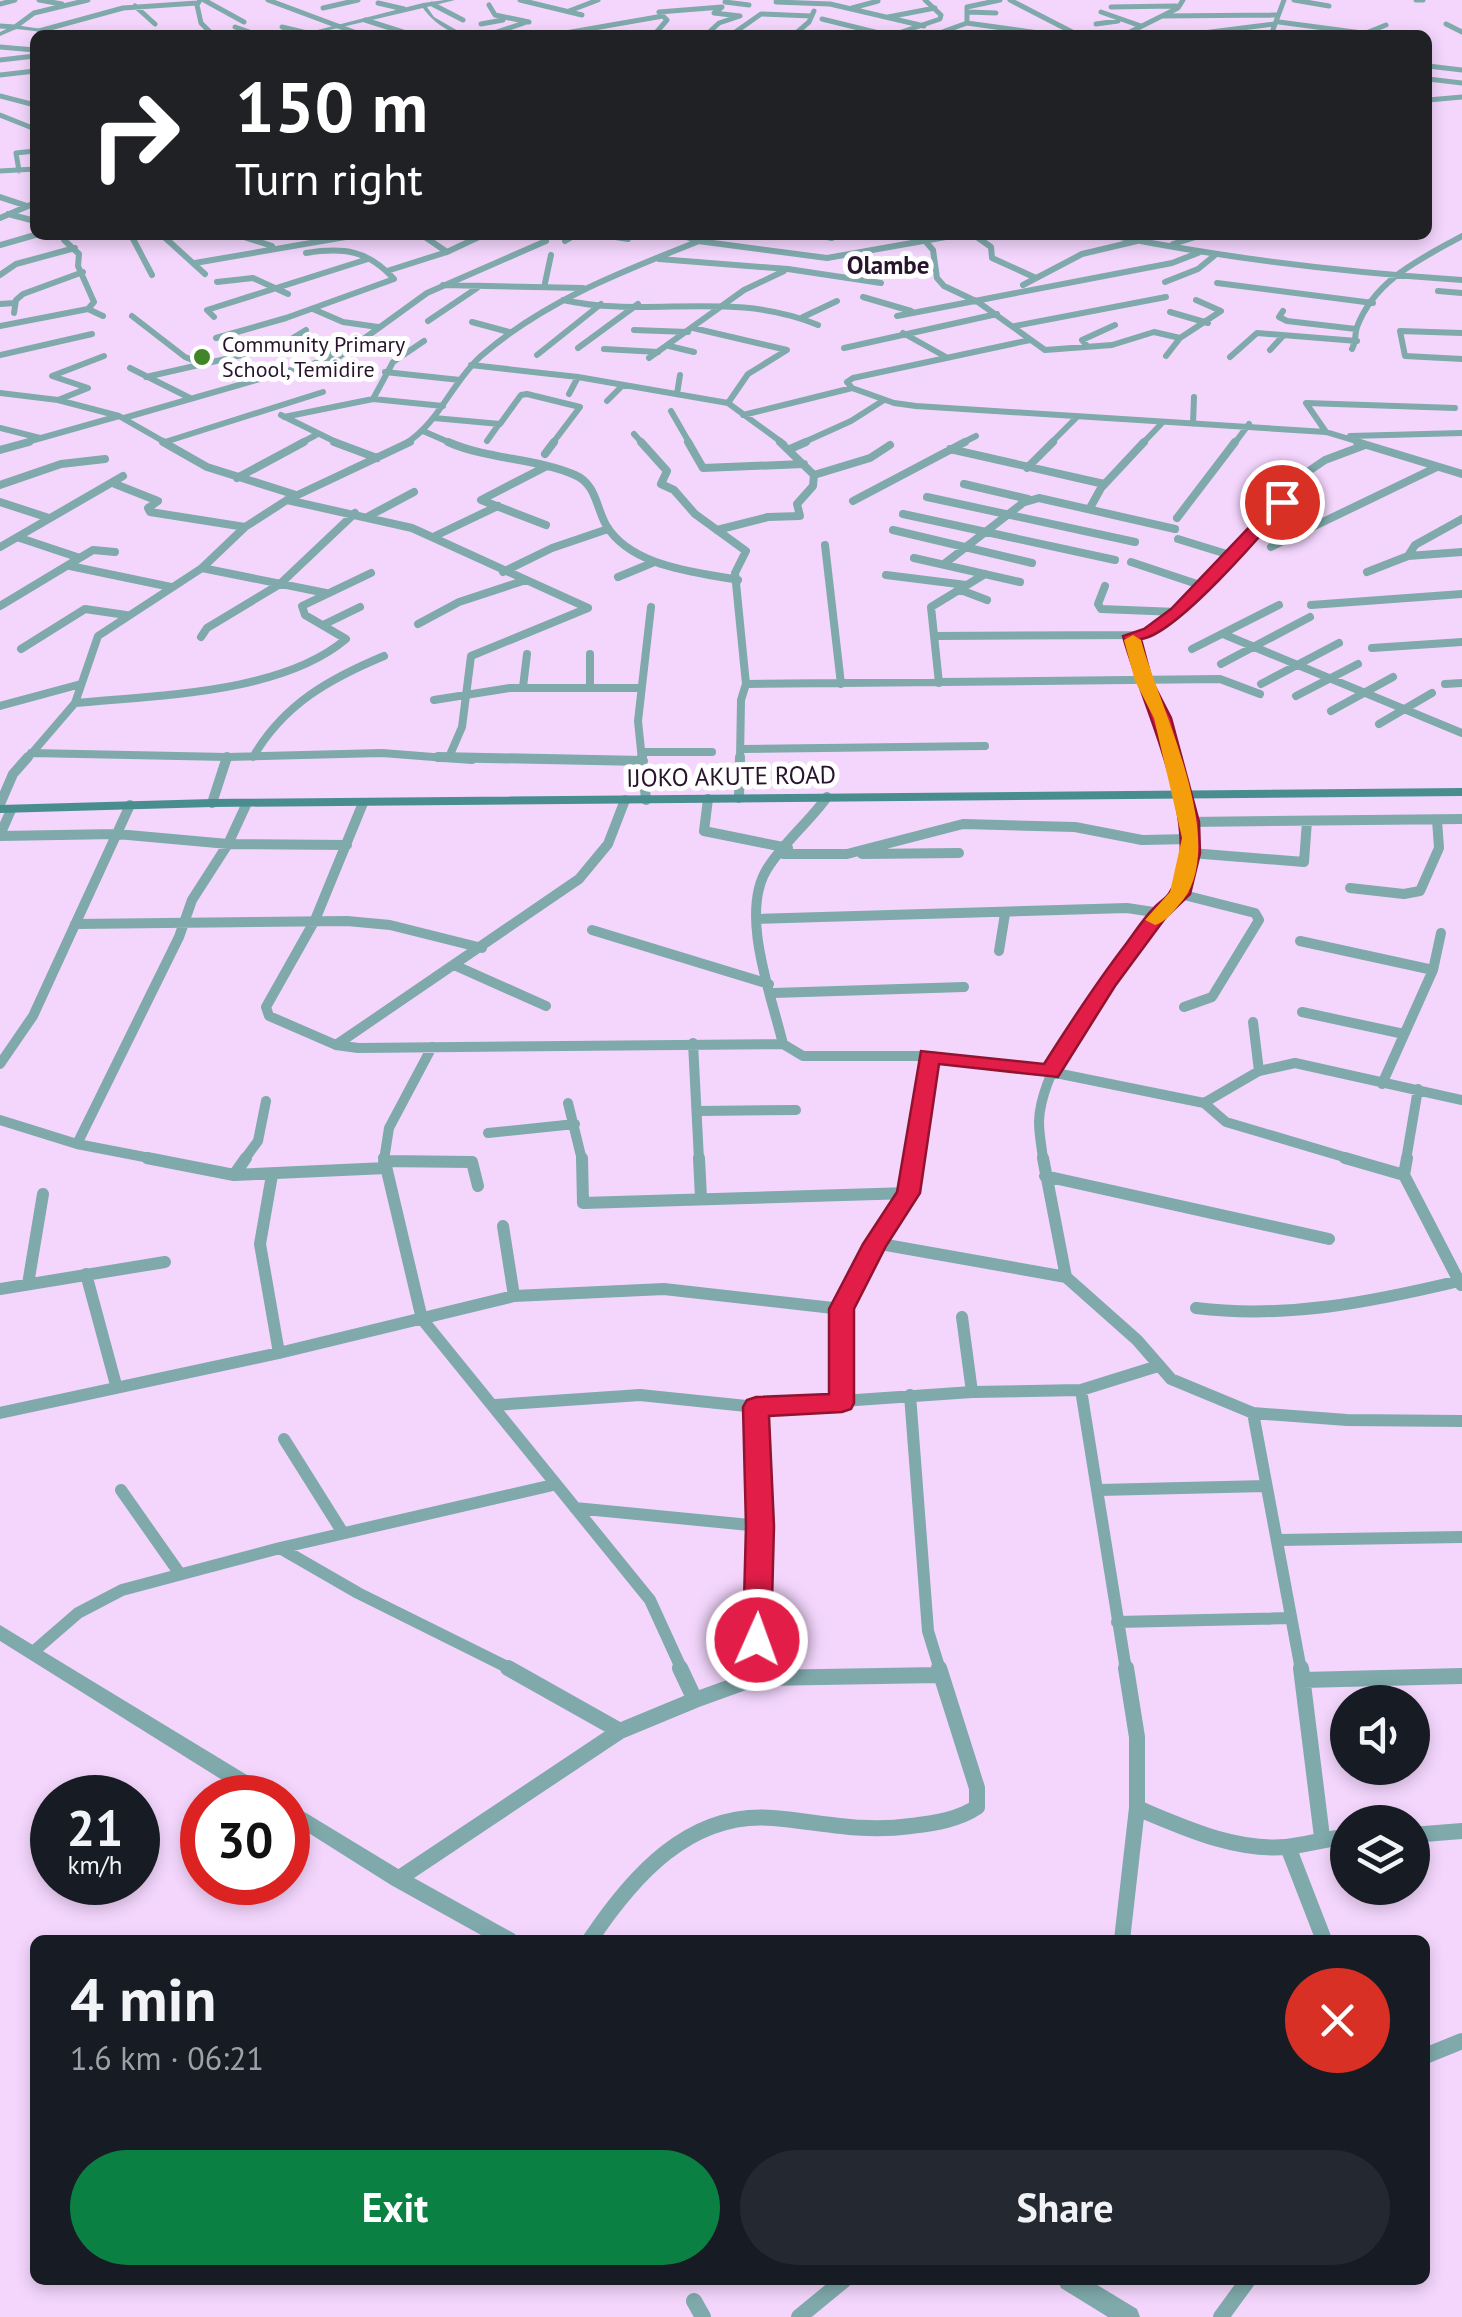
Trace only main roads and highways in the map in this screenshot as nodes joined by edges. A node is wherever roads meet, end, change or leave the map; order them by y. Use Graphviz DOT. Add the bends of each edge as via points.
graph roads {
  1 [pos="1462,792"];
  2 [pos="4,808"];
  1 -- 2 [label="main road, IJOKO AKUTE ROAD"];
}
